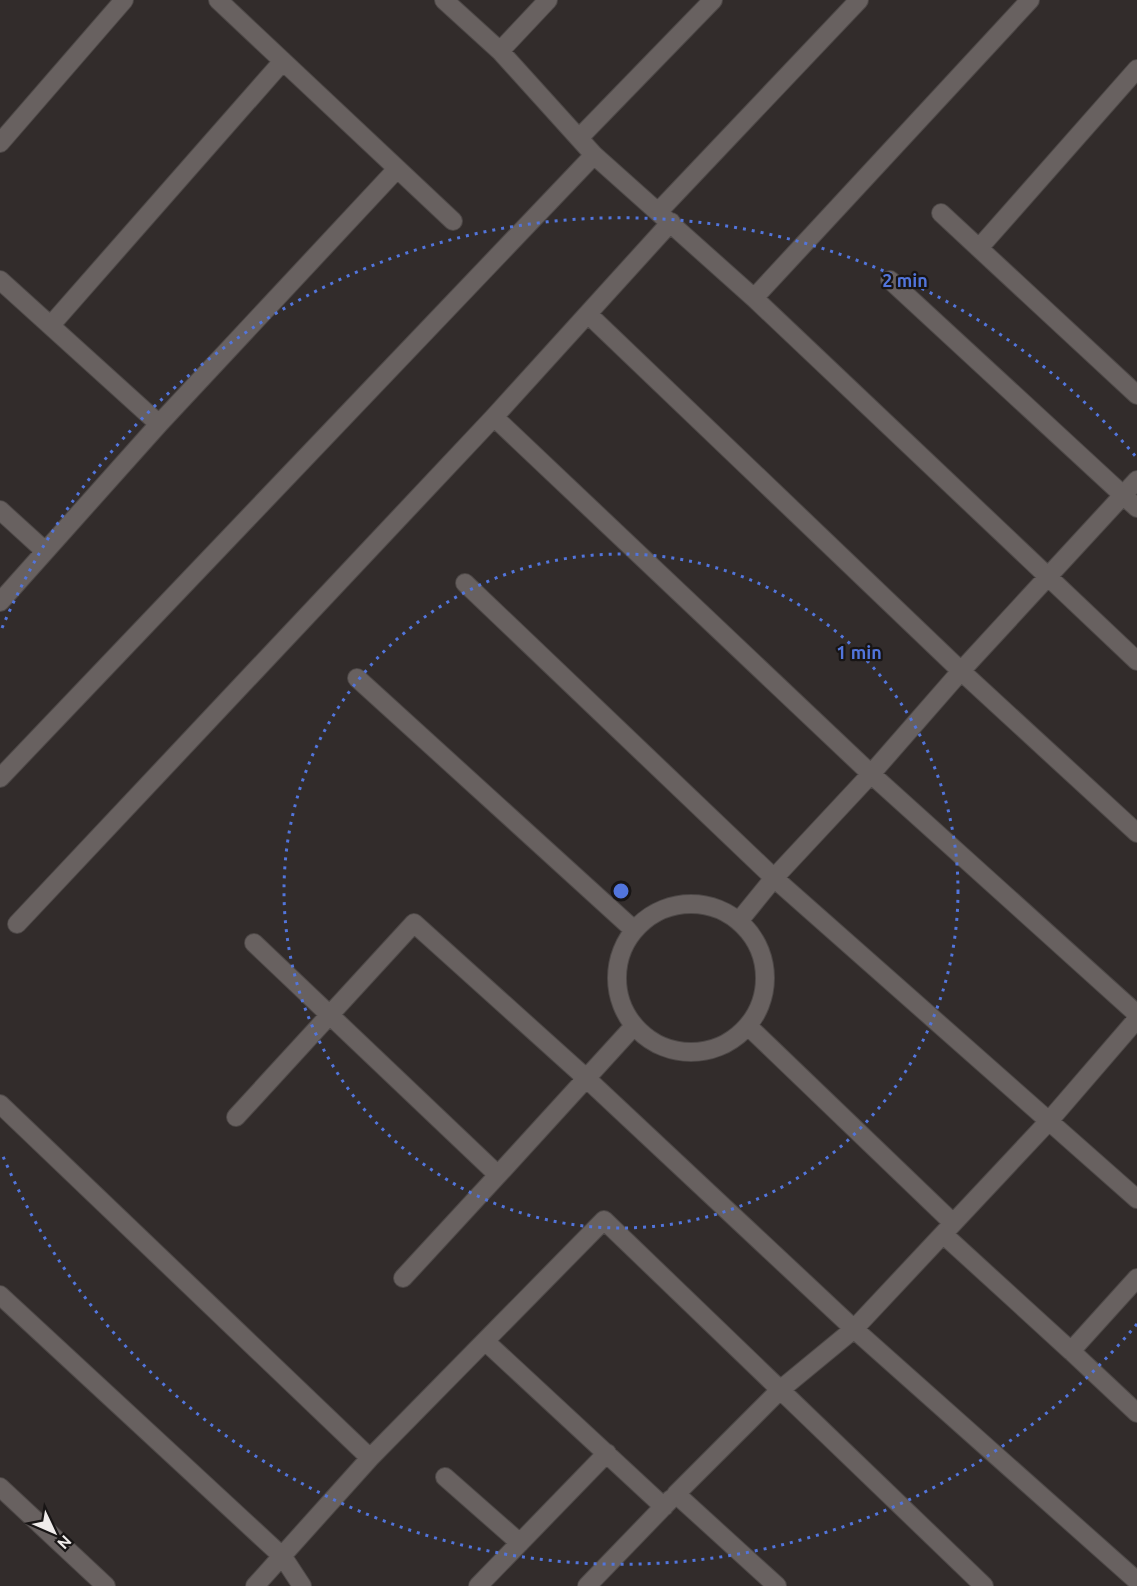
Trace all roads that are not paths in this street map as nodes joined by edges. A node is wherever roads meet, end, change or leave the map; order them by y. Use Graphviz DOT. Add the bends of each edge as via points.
graph roads {
  1 [pos="124,0"];
  2 [pos="218,0"];
  3 [pos="444,0"];
  4 [pos="548,0"];
  5 [pos="713,0"];
  6 [pos="860,0"];
  7 [pos="1030,0"];
  8 [pos="501,51"];
  9 [pos="283,61"];
  10 [pos="1137,69"];
  11 [pos="579,138"];
  12 [pos="0,143"];
  13 [pos="594,155"];
  14 [pos="396,170"];
  15 [pos="941,213"];
  16 [pos="665,217"];
  17 [pos="453,221"];
  18 [pos="979,248"];
  19 [pos="0,280"];
  20 [pos="890,280"];
  21 [pos="754,298"];
  22 [pos="589,315"];
  23 [pos="51,325"];
  24 [pos="1137,395"];
  25 [pos="494,417"];
  26 [pos="159,424"];
  27 [pos="1137,480"];
  28 [pos="1123,494"];
  29 [pos="1137,508"];
  30 [pos="0,510"];
  31 [pos="45,551"];
  32 [pos="1048,577"];
  33 [pos="465,583"];
  34 [pos="0,602"];
  35 [pos="1137,661"];
  36 [pos="961,672"];
  37 [pos="357,678"];
  38 [pos="871,774"];
  39 [pos="0,778"];
  40 [pos="1137,833"];
  41 [pos="774,878"];
  42 [pos="739,921"];
  43 [pos="17,924"];
  44 [pos="634,930"];
  45 [pos="254,943"];
  46 [pos="330,1015"];
  47 [pos="1137,1017"];
  48 [pos="634,1026"];
  49 [pos="748,1026"];
  50 [pos="586,1078"];
  51 [pos="0,1104"];
  52 [pos="237,1117"];
  53 [pos="1048,1121"];
  54 [pos="498,1175"];
  55 [pos="1137,1199"];
  56 [pos="948,1229"];
  57 [pos="403,1278"];
  58 [pos="1137,1278"];
  59 [pos="0,1295"];
  60 [pos="854,1329"];
  61 [pos="485,1341"];
  62 [pos="1071,1351"];
  63 [pos="780,1390"];
  64 [pos="1137,1413"];
  65 [pos="608,1453"];
  66 [pos="370,1458"];
  67 [pos="445,1477"];
  68 [pos="0,1488"];
  69 [pos="670,1500"];
  70 [pos="520,1543"];
  71 [pos="283,1557"];
  72 [pos="1137,1581"];
  73 [pos="106,1586"];
  74 [pos="255,1586"];
  75 [pos="302,1586"];
  76 [pos="478,1586"];
  77 [pos="587,1586"];
  78 [pos="777,1586"];
  79 [pos="984,1586"];
  1 -- 12 [label="street"];
  2 -- 9 [label="street"];
  3 -- 8 [label="street"];
  4 -- 8 [label="street"];
  5 -- 11 [label="street"];
  6 -- 16 [label="street"];
  7 -- 21 [label="street"];
  8 -- 11 [label="street"];
  9 -- 14 [label="street"];
  9 -- 23 [label="street"];
  10 -- 18 [label="street"];
  11 -- 13 [label="street"];
  13 -- 16 [label="street"];
  13 -- 39 [label="street"];
  14 -- 17 [label="street"];
  14 -- 26 [label="street"];
  15 -- 18 [label="street"];
  16 -- 21 [label="street"];
  16 -- 22 [label="street"];
  18 -- 24 [label="street"];
  19 -- 23 [label="street"];
  20 -- 28 [label="street"];
  21 -- 32 [label="street"];
  22 -- 25 [label="street"];
  22 -- 36 [label="street"];
  23 -- 26 [label="street"];
  25 -- 38 [label="street"];
  25 -- 43 [label="street"];
  26 -- 31 [label="street"];
  27 -- 28 [label="street"];
  28 -- 29 [label="street"];
  28 -- 32 [label="street"];
  30 -- 31 [label="street"];
  31 -- 34 [label="street"];
  32 -- 35 [label="street"];
  32 -- 36 [label="street"];
  33 -- 41 [label="street"];
  36 -- 38 [label="street"];
  36 -- 40 [label="street"];
  37 -- 44 [label="street"];
  38 -- 41 [label="street"];
  38 -- 47 [label="street"];
  41 -- 42 [label="street"];
  41 -- 53 [label="street"];
  42 -- 44 [label="street" via="719,908 696,903 674,905 652,914"];
  42 -- 49 [label="street" via="755,938 764,960 760,1006"];
  44 -- 48 [label="street" via="617,967 617,988 622,1008"];
  45 -- 46 [label="street"];
  46 -- 50 [label="street" via="414,923"];
  46 -- 52 [label="street"];
  46 -- 54 [label="street"];
  47 -- 53 [label="street"];
  48 -- 49 [label="street" via="653,1042 678,1052 704,1052 728,1042"];
  48 -- 50 [label="street"];
  49 -- 56 [label="street"];
  50 -- 54 [label="street"];
  50 -- 60 [label="street"];
  51 -- 66 [label="street"];
  53 -- 55 [label="street"];
  53 -- 56 [label="street"];
  54 -- 57 [label="street"];
  56 -- 60 [label="street"];
  56 -- 62 [label="street"];
  58 -- 62 [label="street"];
  59 -- 71 [label="street"];
  60 -- 63 [label="street"];
  60 -- 72 [label="street"];
  61 -- 63 [label="street" via="604,1220"];
  61 -- 65 [label="street"];
  61 -- 66 [label="street"];
  62 -- 64 [label="street"];
  63 -- 69 [label="street"];
  63 -- 79 [label="street"];
  65 -- 69 [label="street"];
  65 -- 70 [label="street"];
  66 -- 71 [label="street"];
  67 -- 70 [label="street"];
  68 -- 73 [label="street"];
  69 -- 77 [label="street"];
  69 -- 78 [label="street"];
  70 -- 76 [label="street"];
  71 -- 74 [label="street"];
  71 -- 75 [label="street"];
}
